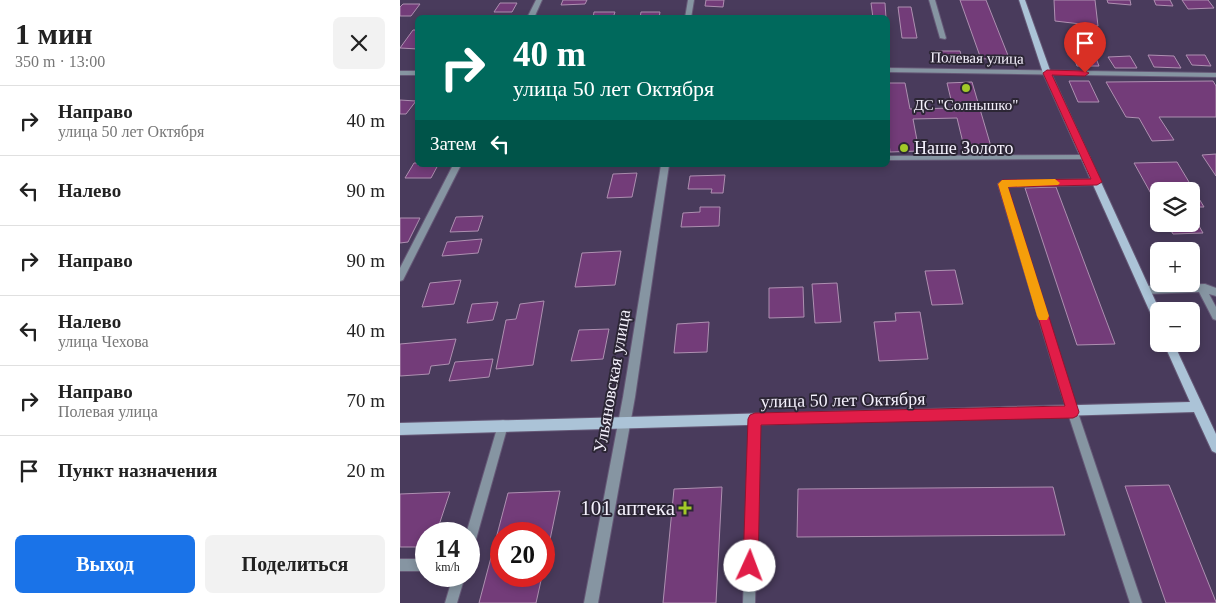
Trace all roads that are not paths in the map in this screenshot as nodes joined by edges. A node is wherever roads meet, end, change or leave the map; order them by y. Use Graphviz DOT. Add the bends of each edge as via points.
graph roads {
  1 [pos="539,0"];
  2 [pos="691,0"];
  3 [pos="932,0"];
  4 [pos="1022,0"];
  5 [pos="532,15"];
  6 [pos="688,15"];
  7 [pos="944,38"];
  8 [pos="890,70"];
  9 [pos="400,73"];
  10 [pos="415,73"];
  11 [pos="1047,73"];
  12 [pos="1216,75"];
  13 [pos="1086,157"];
  14 [pos="890,158"];
  15 [pos="456,167"];
  16 [pos="664,167"];
  17 [pos="1097,182"];
  18 [pos="400,277"];
  19 [pos="1216,287"];
  20 [pos="1202,288"];
  21 [pos="1145,290"];
  22 [pos="1216,292"];
  23 [pos="1150,302"];
  24 [pos="1216,316"];
  25 [pos="1172,352"];
  26 [pos="1196,407"];
  27 [pos="1073,412"];
  28 [pos="755,419"];
  29 [pos="623,423"];
  30 [pos="503,425"];
  31 [pos="400,429"];
  32 [pos="1216,447"];
  33 [pos="475,522"];
  34 [pos="415,565"];
  35 [pos="400,566"];
  36 [pos="456,587"];
  37 [pos="451,603"];
  38 [pos="592,603"];
  39 [pos="749,603"];
  40 [pos="1136,603"];
  1 -- 5 [label="street"];
  2 -- 6 [label="street"];
  3 -- 7 [label="lane"];
  4 -- 11 [label="main road"];
  8 -- 11 [label="street, Полевая улица"];
  9 -- 10 [label="street"];
  11 -- 12 [label="street, Полевая улица"];
  11 -- 13 [label="main road"];
  13 -- 14 [label="lane"];
  13 -- 17 [label="main road"];
  15 -- 18 [label="street"];
  16 -- 29 [label="street, Ульяновская улица"];
  17 -- 21 [label="main road"];
  17 -- 27 [label="lane" via="1002,184"];
  19 -- 20 [label="lane"];
  20 -- 21 [label="lane"];
  20 -- 22 [label="lane"];
  20 -- 24 [label="lane"];
  21 -- 23 [label="main road"];
  25 -- 26 [label="main road"];
  26 -- 27 [label="main road, улица 50 лет Октября"];
  26 -- 32 [label="main road"];
  27 -- 28 [label="main road, улица 50 лет Октября"];
  27 -- 40 [label="lane"];
  28 -- 29 [label="main road, улица 50 лет Октября"];
  28 -- 39 [label="lane"];
  29 -- 30 [label="main road, улица 50 лет Октября"];
  29 -- 38 [label="street, Ульяновская улица"];
  30 -- 31 [label="main road, улица 50 лет Октября"];
  30 -- 33 [label="lane"];
  34 -- 35 [label="lane"];
  36 -- 37 [label="lane"];
}
